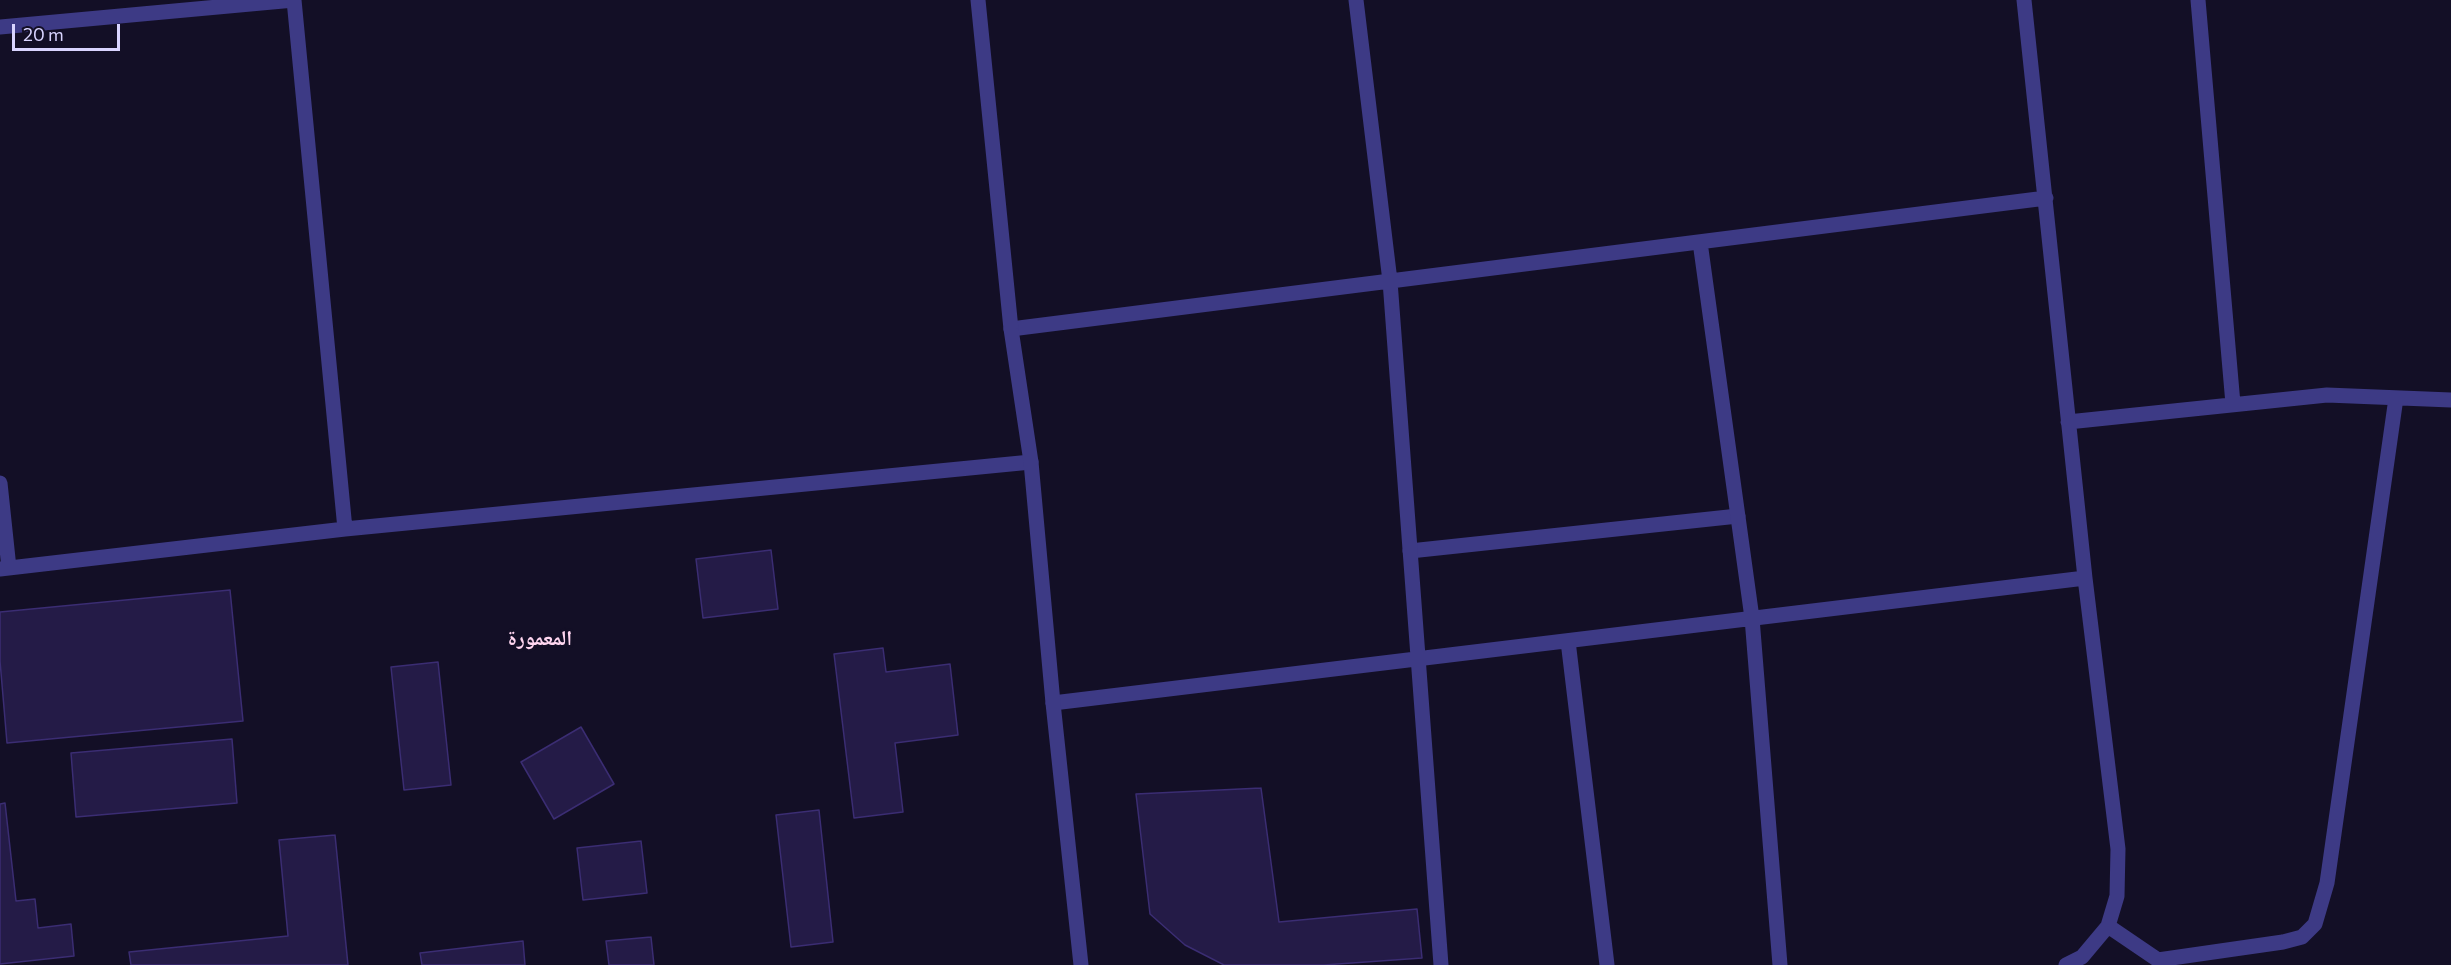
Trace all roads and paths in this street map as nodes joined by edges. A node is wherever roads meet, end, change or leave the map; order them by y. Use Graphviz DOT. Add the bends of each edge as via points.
graph roads {
  1 [pos="294,0"];
  2 [pos="978,0"];
  3 [pos="1356,0"];
  4 [pos="2024,0"];
  5 [pos="2198,0"];
  6 [pos="0,27"];
  7 [pos="2046,198"];
  8 [pos="1700,242"];
  9 [pos="1390,281"];
  10 [pos="1011,328"];
  11 [pos="2396,398"];
  12 [pos="2451,400"];
  13 [pos="2234,404"];
  14 [pos="2068,422"];
  15 [pos="1031,462"];
  16 [pos="0,483"];
  17 [pos="1738,516"];
  18 [pos="345,529"];
  19 [pos="1410,551"];
  20 [pos="4,569"];
  21 [pos="2085,578"];
  22 [pos="1752,618"];
  23 [pos="1568,641"];
  24 [pos="1417,659"];
  25 [pos="1053,703"];
  26 [pos="2108,926"];
  27 [pos="2159,963"];
  28 [pos="1081,965"];
  29 [pos="1441,965"];
  30 [pos="1607,965"];
  31 [pos="1780,965"];
  32 [pos="2066,965"];
  1 -- 6 [label="street"];
  1 -- 18 [label="street"];
  2 -- 10 [label="street"];
  3 -- 9 [label="street"];
  4 -- 7 [label="street"];
  5 -- 13 [label="street"];
  7 -- 8 [label="street"];
  7 -- 14 [label="street"];
  8 -- 9 [label="street"];
  8 -- 17 [label="street"];
  9 -- 10 [label="street"];
  9 -- 19 [label="street"];
  10 -- 15 [label="street"];
  11 -- 12 [label="street"];
  11 -- 13 [label="street" via="2327,395"];
  11 -- 27 [label="street" via="2327,883 2315,924 2302,937 2283,942"];
  13 -- 14 [label="street"];
  14 -- 21 [label="street"];
  15 -- 18 [label="street"];
  15 -- 25 [label="street"];
  16 -- 20 [label="street"];
  17 -- 19 [label="street"];
  17 -- 22 [label="street"];
  18 -- 20 [label="street"];
  19 -- 24 [label="street"];
  21 -- 22 [label="street"];
  21 -- 26 [label="street" via="2118,849 2116,896"];
  22 -- 23 [label="street"];
  22 -- 31 [label="street"];
  23 -- 24 [label="street"];
  23 -- 30 [label="street"];
  24 -- 25 [label="street"];
  24 -- 29 [label="street"];
  25 -- 28 [label="street"];
  26 -- 27 [label="street"];
  26 -- 32 [label="street" via="2082,957"];
}
